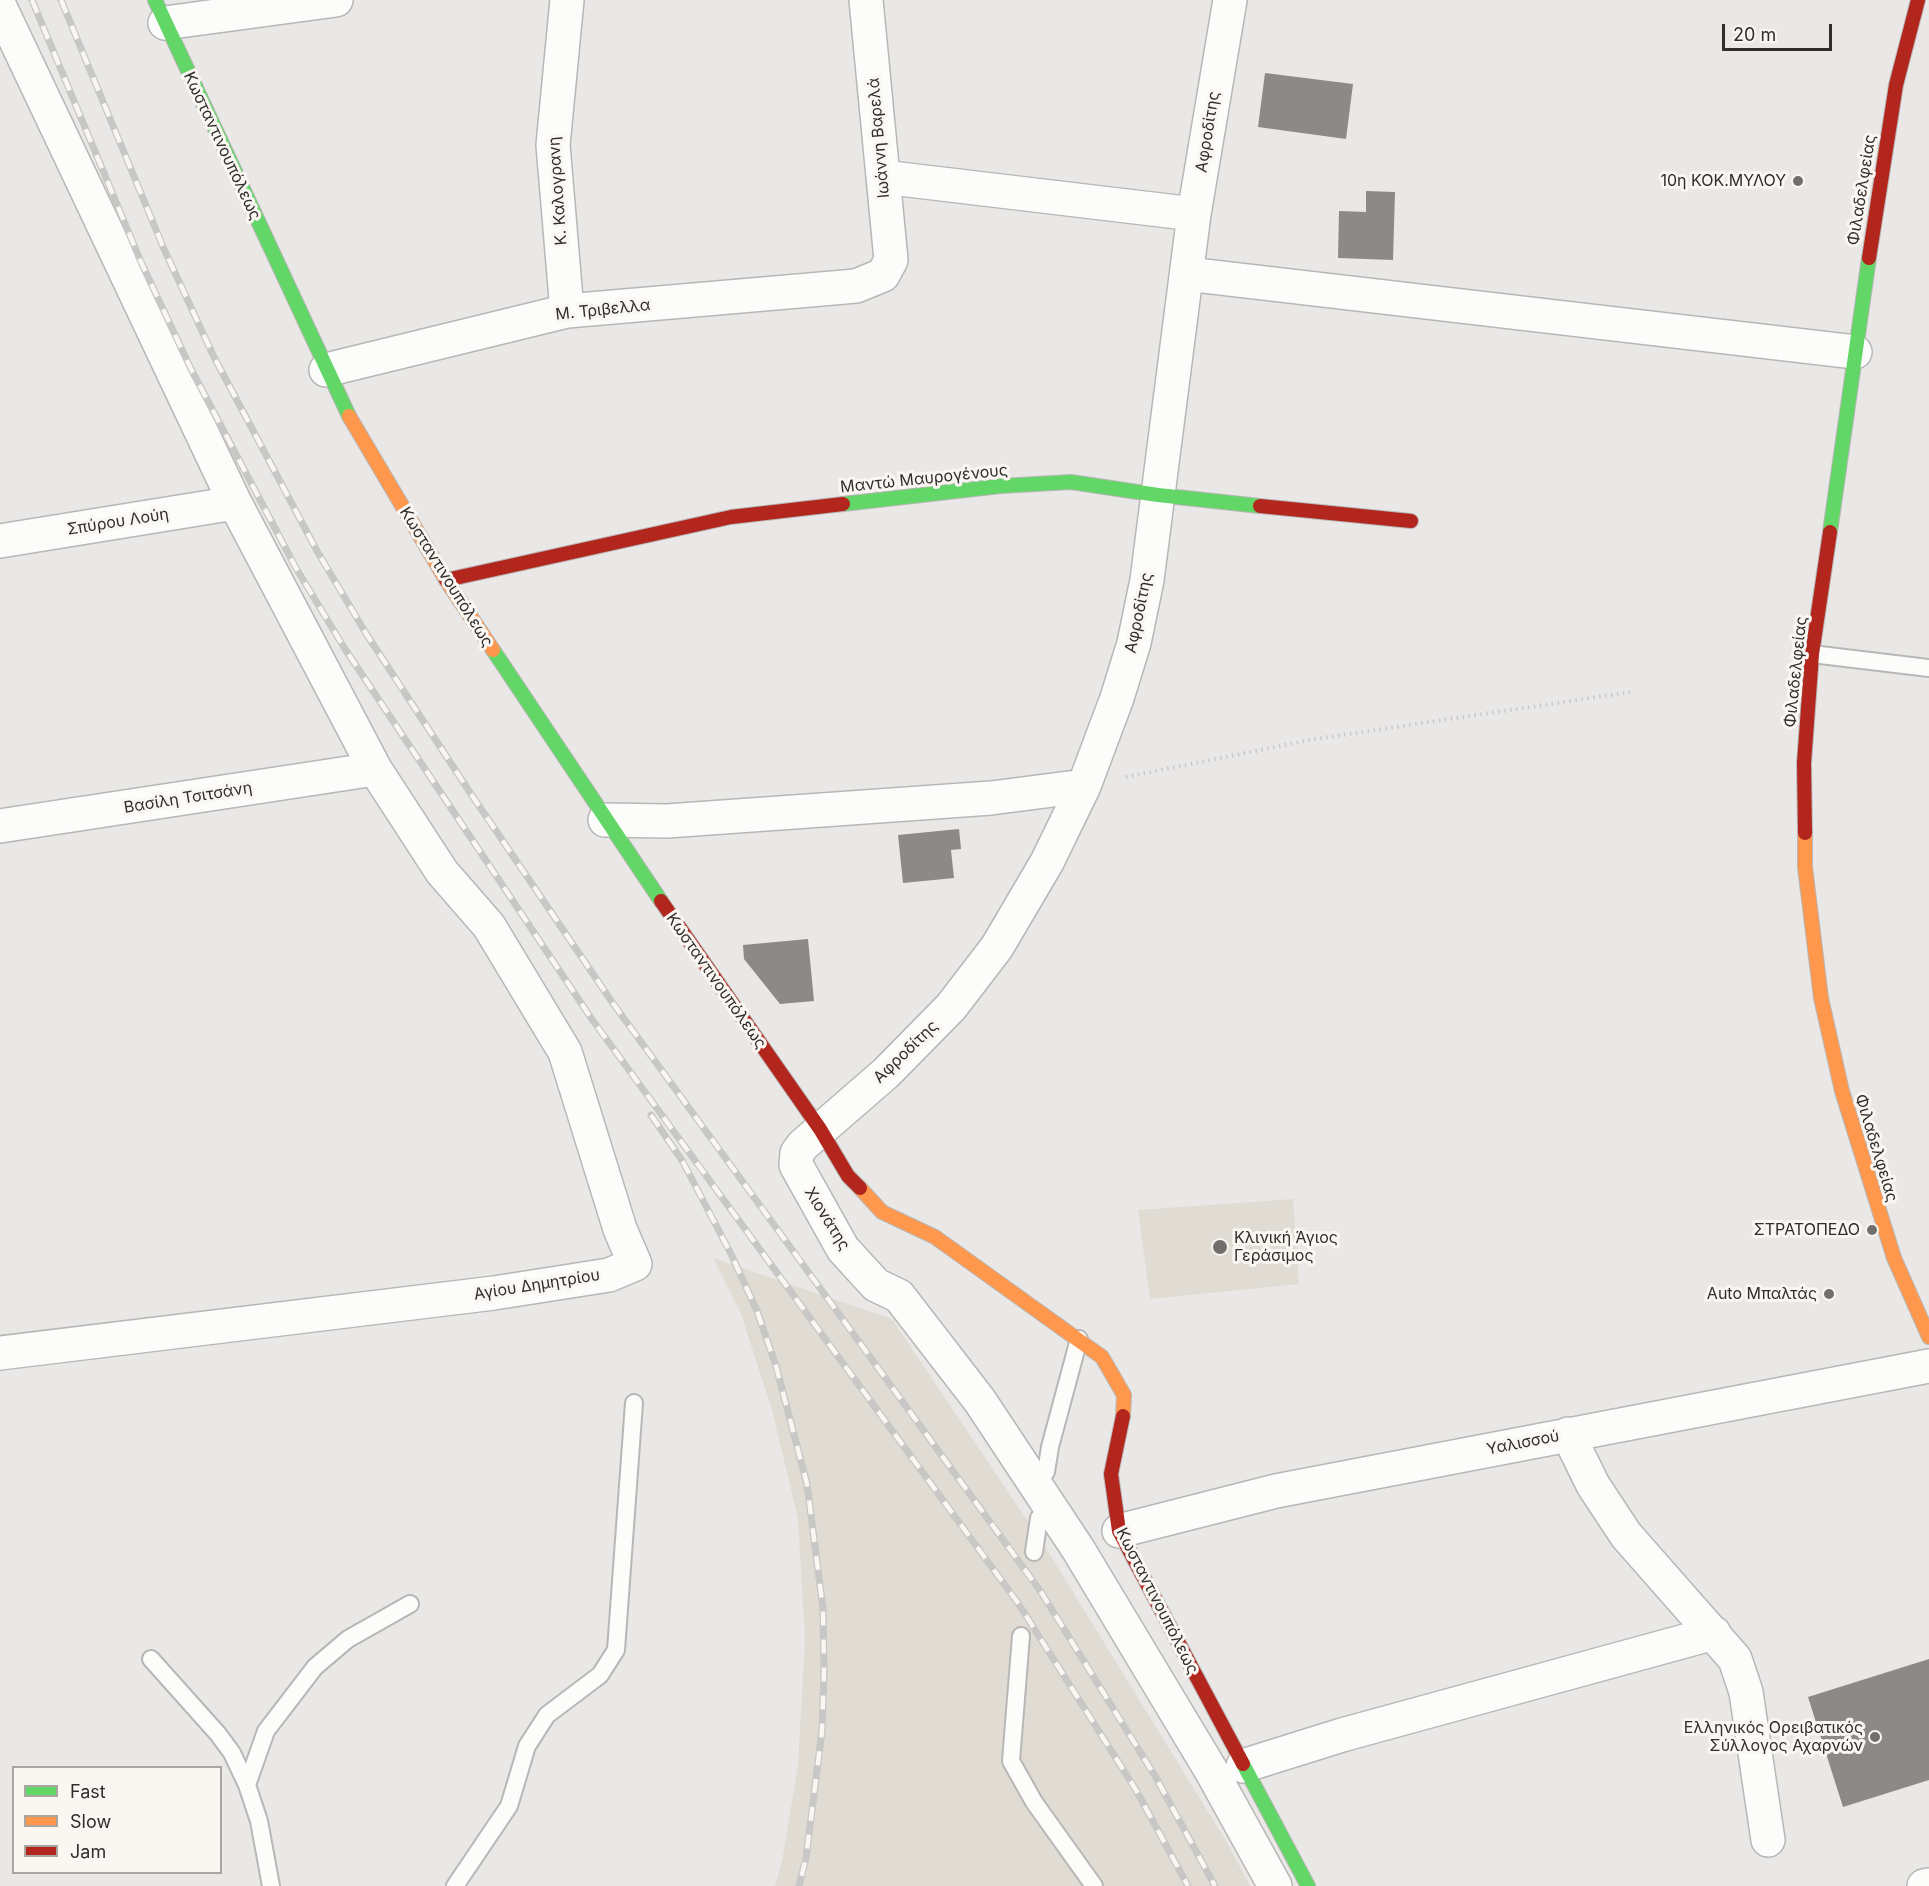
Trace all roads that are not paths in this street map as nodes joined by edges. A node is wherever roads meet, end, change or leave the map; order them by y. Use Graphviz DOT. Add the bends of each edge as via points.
graph roads {
  1 [pos="336,0"];
  2 [pos="567,0"];
  3 [pos="866,0"];
  4 [pos="1230,0"];
  5 [pos="1921,4"];
  6 [pos="0,7"];
  7 [pos="160,11"];
  8 [pos="883,177"];
  9 [pos="1194,214"];
  10 [pos="1187,274"];
  11 [pos="884,275"];
  12 [pos="567,311"];
  13 [pos="1855,352"];
  14 [pos="326,370"];
  15 [pos="1158,495"];
  16 [pos="235,503"];
  17 [pos="1411,521"];
  18 [pos="0,542"];
  19 [pos="446,580"];
  20 [pos="1812,654"];
  21 [pos="1929,668"];
  22 [pos="375,769"];
  23 [pos="1084,786"];
  24 [pos="605,820"];
  25 [pos="0,826"];
  26 [pos="819,1129"];
  27 [pos="1929,1337"];
  28 [pos="1079,1339"];
  29 [pos="0,1353"];
  30 [pos="1929,1366"];
  31 [pos="634,1403"];
  32 [pos="1568,1434"];
  33 [pos="1046,1472"];
  34 [pos="1039,1518"];
  35 [pos="1119,1531"];
  36 [pos="1034,1552"];
  37 [pos="410,1604"];
  38 [pos="1714,1633"];
  39 [pos="1021,1636"];
  40 [pos="151,1659"];
  41 [pos="1243,1766"];
  42 [pos="247,1785"];
  43 [pos="1768,1840"];
  44 [pos="1929,1885"];
  45 [pos="271,1886"];
  46 [pos="455,1886"];
  47 [pos="1094,1886"];
  48 [pos="1275,1886"];
  49 [pos="1308,1886"];
  50 [pos="1924,1886"];
  1 -- 7 [label="street"];
  2 -- 12 [label="street, Κ. Καλογρανη" via="553,145"];
  3 -- 8 [label="street, Ιωάννη Βαρελά"];
  4 -- 9 [label="street, Αφροδίτης"];
  5 -- 13 [label="street, Φιλαδελφείας" via="1894,96"];
  6 -- 16 [label="street"];
  7 -- 14 [label="street, Κωσταντινουπόλεως"];
  8 -- 9 [label="street"];
  8 -- 11 [label="street, Ιωάννη Βαρελά" via="891,260"];
  9 -- 10 [label="street, Αφροδίτης"];
  10 -- 13 [label="street"];
  10 -- 15 [label="street, Αφροδίτης"];
  11 -- 12 [label="street, Μ. Τριβελλα" via="856,286"];
  12 -- 14 [label="street, Μ. Τριβελλα"];
  13 -- 20 [label="street, Φιλαδελφείας"];
  14 -- 19 [label="street, Κωσταντινουπόλεως" via="352,423"];
  15 -- 17 [label="street, Μαντώ Μαυρογένους"];
  15 -- 19 [label="street, Μαντώ Μαυρογένους" via="1071,482 1001,486 731,517"];
  15 -- 23 [label="street, Αφροδίτης" via="1134,643"];
  16 -- 18 [label="street, Σπύρου Λούη"];
  16 -- 22 [label="street"];
  19 -- 24 [label="street, Κωσταντινουπόλεως"];
  20 -- 21 [label="lane"];
  20 -- 27 [label="street, Φιλαδελφείας" via="1804,763 1805,867 1821,998 1862,1162 1894,1258"];
  22 -- 25 [label="street, Βασίλη Τσιτσάνη"];
  22 -- 29 [label="street, Αγίου Δημητρίου" via="442,872 489,926 565,1052 620,1229 635,1264 609,1275 494,1293"];
  23 -- 24 [label="street" via="991,798 680,821"];
  23 -- 26 [label="street, Αφροδίτης" via="1047,862 997,947 964,990 886,1073"];
  24 -- 26 [label="street, Κωσταντινουπόλεως"];
  26 -- 28 [label="street, Κωσταντινουπόλεως" via="848,1176 882,1212 935,1238"];
  26 -- 48 [label="street, Χιονάτης" via="796,1153 796,1165 843,1249 876,1285 899,1296 980,1401 1078,1549 1212,1772"];
  28 -- 33 [label="lane"];
  28 -- 35 [label="street, Κωσταντινουπόλεως" via="1102,1357 1124,1395 1111,1474"];
  30 -- 32 [label="street, Υαλισσού"];
  31 -- 46 [label="lane" via="616,1650 600,1675 547,1715 527,1746 509,1806"];
  32 -- 35 [label="street, Υαλισσού" via="1276,1491"];
  32 -- 38 [label="street" via="1593,1485 1626,1535"];
  34 -- 36 [label="lane"];
  35 -- 41 [label="street, Κωσταντινουπόλεως"];
  37 -- 42 [label="lane" via="348,1639 315,1666 266,1731"];
  38 -- 41 [label="street"];
  38 -- 43 [label="street" via="1735,1659 1746,1692"];
  39 -- 47 [label="lane" via="1011,1761 1034,1802"];
  40 -- 42 [label="lane" via="218,1734"];
  41 -- 49 [label="street, Κωσταντινουπόλεως"];
  42 -- 45 [label="lane" via="259,1821"];
  44 -- 50 [label="street"];
}
